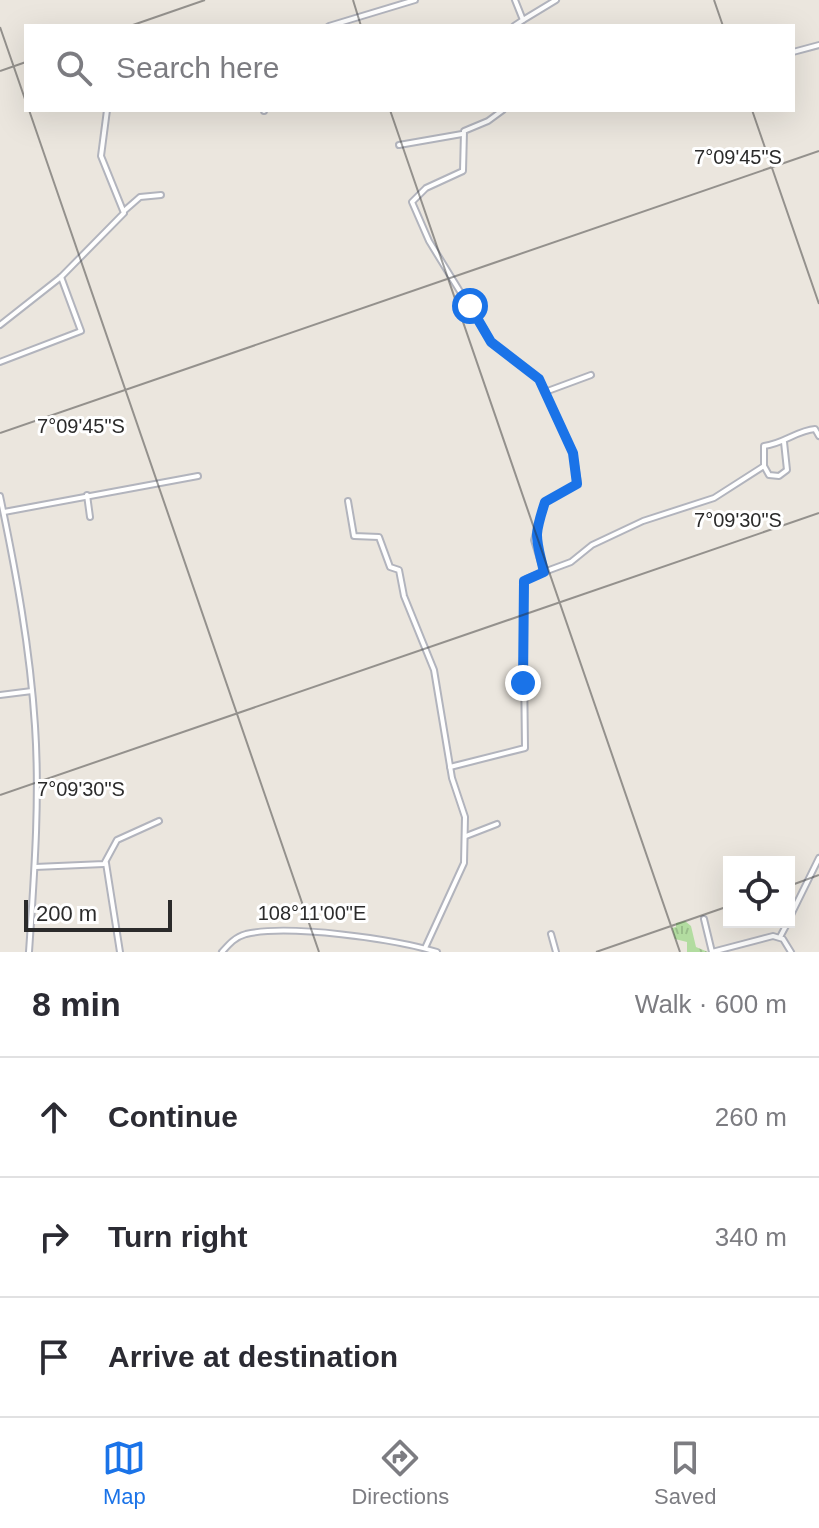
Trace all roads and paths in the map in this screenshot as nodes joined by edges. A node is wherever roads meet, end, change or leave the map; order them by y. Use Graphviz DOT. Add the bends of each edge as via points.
graph roads {
  1 [pos="415,0"];
  2 [pos="515,0"];
  3 [pos="556,0"];
  4 [pos="523,20"];
  5 [pos="336,24"];
  6 [pos="517,24"];
  7 [pos="819,45"];
  8 [pos="795,51"];
  9 [pos="107,112"];
  10 [pos="500,112"];
  11 [pos="462,134"];
  12 [pos="399,145"];
  13 [pos="161,195"];
  14 [pos="124,211"];
  15 [pos="61,277"];
  16 [pos="0,325"];
  17 [pos="0,362"];
  18 [pos="591,375"];
  19 [pos="545,392"];
  20 [pos="819,436"];
  21 [pos="784,442"];
  22 [pos="764,466"];
  23 [pos="198,476"];
  24 [pos="87,495"];
  25 [pos="0,496"];
  26 [pos="348,501"];
  27 [pos="3,512"];
  28 [pos="90,517"];
  29 [pos="7,532"];
  30 [pos="0,533"];
  31 [pos="544,572"];
  32 [pos="32,691"];
  33 [pos="0,695"];
  34 [pos="450,767"];
  35 [pos="159,821"];
  36 [pos="497,824"];
  37 [pos="466,836"];
  38 [pos="819,858"];
  39 [pos="106,863"];
  40 [pos="35,867"];
  41 [pos="795,906"];
  42 [pos="704,919"];
  43 [pos="784,928"];
  44 [pos="551,934"];
  45 [pos="780,937"];
  46 [pos="425,948"];
  47 [pos="29,952"];
  48 [pos="120,952"];
  49 [pos="222,952"];
  50 [pos="437,952"];
  51 [pos="556,952"];
  52 [pos="712,952"];
  53 [pos="791,952"];
  1 -- 5 [label="street"];
  2 -- 4 [label="street"];
  3 -- 4 [label="street"];
  4 -- 6 [label="street"];
  7 -- 8 [label="street"];
  9 -- 14 [label="street" via="101,156"];
  10 -- 11 [label="street"];
  11 -- 12 [label="street"];
  11 -- 19 [label="street" via="463,171 426,188 412,202 429,241 489,339 536,376"];
  13 -- 14 [label="street" via="140,197"];
  14 -- 15 [label="street"];
  15 -- 16 [label="street"];
  15 -- 17 [label="street" via="81,331"];
  18 -- 19 [label="street"];
  19 -- 31 [label="street" via="574,457 578,483 545,502 534,540"];
  20 -- 21 [label="street" via="810,428"];
  21 -- 22 [label="street" via="764,446"];
  21 -- 22 [label="street" via="787,470 769,475"];
  22 -- 31 [label="street" via="714,498 643,521"];
  23 -- 24 [label="street"];
  24 -- 27 [label="street"];
  24 -- 28 [label="street"];
  25 -- 27 [label="street"];
  26 -- 34 [label="street" via="354,536 379,537 391,568 399,570 434,670"];
  27 -- 29 [label="street"];
  29 -- 30 [label="street"];
  29 -- 32 [label="street"];
  31 -- 34 [label="street" via="523,584 525,748"];
  32 -- 33 [label="street"];
  32 -- 40 [label="street"];
  34 -- 37 [label="street"];
  35 -- 39 [label="street" via="117,840"];
  36 -- 37 [label="street"];
  37 -- 46 [label="street" via="464,863"];
  38 -- 41 [label="street"];
  39 -- 40 [label="street"];
  39 -- 48 [label="street"];
  40 -- 47 [label="street"];
  42 -- 52 [label="street"];
  43 -- 45 [label="street"];
  44 -- 51 [label="street"];
  45 -- 52 [label="street"];
  45 -- 53 [label="street"];
  46 -- 49 [label="street" via="375,938 257,933 236,938"];
  46 -- 50 [label="street"];
}
